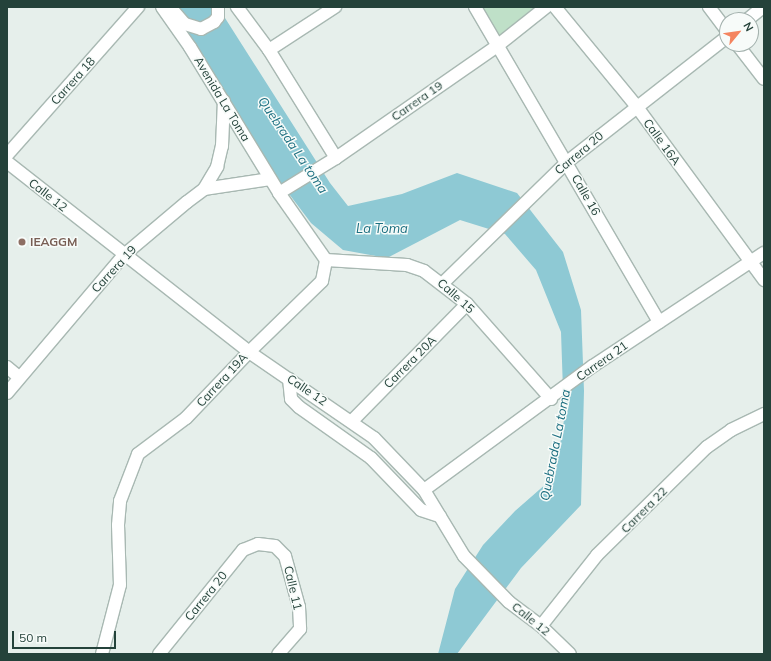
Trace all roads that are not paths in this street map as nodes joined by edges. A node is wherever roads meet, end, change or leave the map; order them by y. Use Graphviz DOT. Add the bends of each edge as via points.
graph roads {
  1 [pos="138,7"];
  2 [pos="162,7"];
  3 [pos="170,7"];
  4 [pos="218,7"];
  5 [pos="237,7"];
  6 [pos="335,7"];
  7 [pos="475,7"];
  8 [pos="546,7"];
  9 [pos="555,7"];
  10 [pos="709,7"];
  11 [pos="719,20"];
  12 [pos="719,43"];
  13 [pos="498,46"];
  14 [pos="269,50"];
  15 [pos="743,52"];
  16 [pos="764,79"];
  17 [pos="224,101"];
  18 [pos="637,107"];
  19 [pos="7,155"];
  20 [pos="336,158"];
  21 [pos="7,162"];
  22 [pos="567,162"];
  23 [pos="270,179"];
  24 [pos="204,189"];
  25 [pos="282,191"];
  26 [pos="764,253"];
  27 [pos="124,255"];
  28 [pos="326,260"];
  29 [pos="750,262"];
  30 [pos="764,280"];
  31 [pos="442,283"];
  32 [pos="467,304"];
  33 [pos="659,322"];
  34 [pos="248,352"];
  35 [pos="7,367"];
  36 [pos="19,377"];
  37 [pos="289,379"];
  38 [pos="7,393"];
  39 [pos="555,396"];
  40 [pos="764,414"];
  41 [pos="352,421"];
  42 [pos="424,490"];
  43 [pos="440,516"];
  44 [pos="258,544"];
  45 [pos="541,626"];
  46 [pos="102,654"];
  47 [pos="159,654"];
  48 [pos="278,654"];
  49 [pos="570,654"];
  1 -- 19 [label="street, Carrera 18"];
  2 -- 17 [label="street, Avenida La Toma"];
  3 -- 4 [label="street" via="186,24 201,29 214,22 218,16"];
  5 -- 14 [label="street"];
  6 -- 14 [label="street"];
  7 -- 13 [label="street, Calle 16"];
  8 -- 13 [label="street, Carrera 19"];
  9 -- 18 [label="street, Calle 16A"];
  10 -- 11 [label="street"];
  12 -- 18 [label="street, Carrera 20"];
  13 -- 20 [label="street, Carrera 19"];
  13 -- 22 [label="street, Calle 16"];
  14 -- 20 [label="street"];
  15 -- 16 [label="street"];
  17 -- 23 [label="street, Avenida La Toma"];
  17 -- 24 [label="street" via="222,146 217,167"];
  18 -- 22 [label="street, Carrera 20"];
  18 -- 29 [label="street, Calle 16A"];
  20 -- 25 [label="street, Carrera 19"];
  21 -- 27 [label="street, Calle 12"];
  22 -- 31 [label="street, Carrera 20"];
  22 -- 33 [label="street, Calle 16"];
  23 -- 24 [label="street"];
  23 -- 25 [label="street, Avenida La Toma"];
  24 -- 27 [label="street, Carrera 19"];
  25 -- 28 [label="street, Avenida La Toma"];
  26 -- 29 [label="street, Carrera 21"];
  27 -- 34 [label="street, Calle 12"];
  27 -- 36 [label="street, Carrera 19"];
  28 -- 31 [label="street, Calle 15" via="407,265 424,270"];
  28 -- 34 [label="street, Carrera 19A" via="322,281"];
  29 -- 30 [label="street, Calle 16A"];
  29 -- 33 [label="street, Carrera 21"];
  31 -- 32 [label="street, Calle 15"];
  32 -- 39 [label="street, Calle 15"];
  32 -- 41 [label="street, Carrera 20A"];
  33 -- 39 [label="street, Carrera 21" via="593,366"];
  34 -- 37 [label="street, Calle 12"];
  34 -- 46 [label="street, Carrera 19A" via="186,418 138,454 120,501 120,585"];
  35 -- 36 [label="street"];
  36 -- 38 [label="street, Carrera 19"];
  37 -- 41 [label="street, Calle 12"];
  37 -- 43 [label="street" via="291,399 299,407 371,458 421,510"];
  39 -- 42 [label="street, Carrera 21"];
  40 -- 45 [label="street, Carrera 22" via="731,430 707,447 597,556"];
  41 -- 42 [label="street, Calle 12" via="374,438"];
  42 -- 43 [label="street, Calle 12"];
  43 -- 45 [label="street, Calle 12" via="464,556 509,602"];
  44 -- 47 [label="street, Carrera 20" via="243,550"];
  44 -- 48 [label="street, Calle 11" via="275,546 285,556 300,607 300,629"];
  45 -- 49 [label="street, Calle 12"];
}
